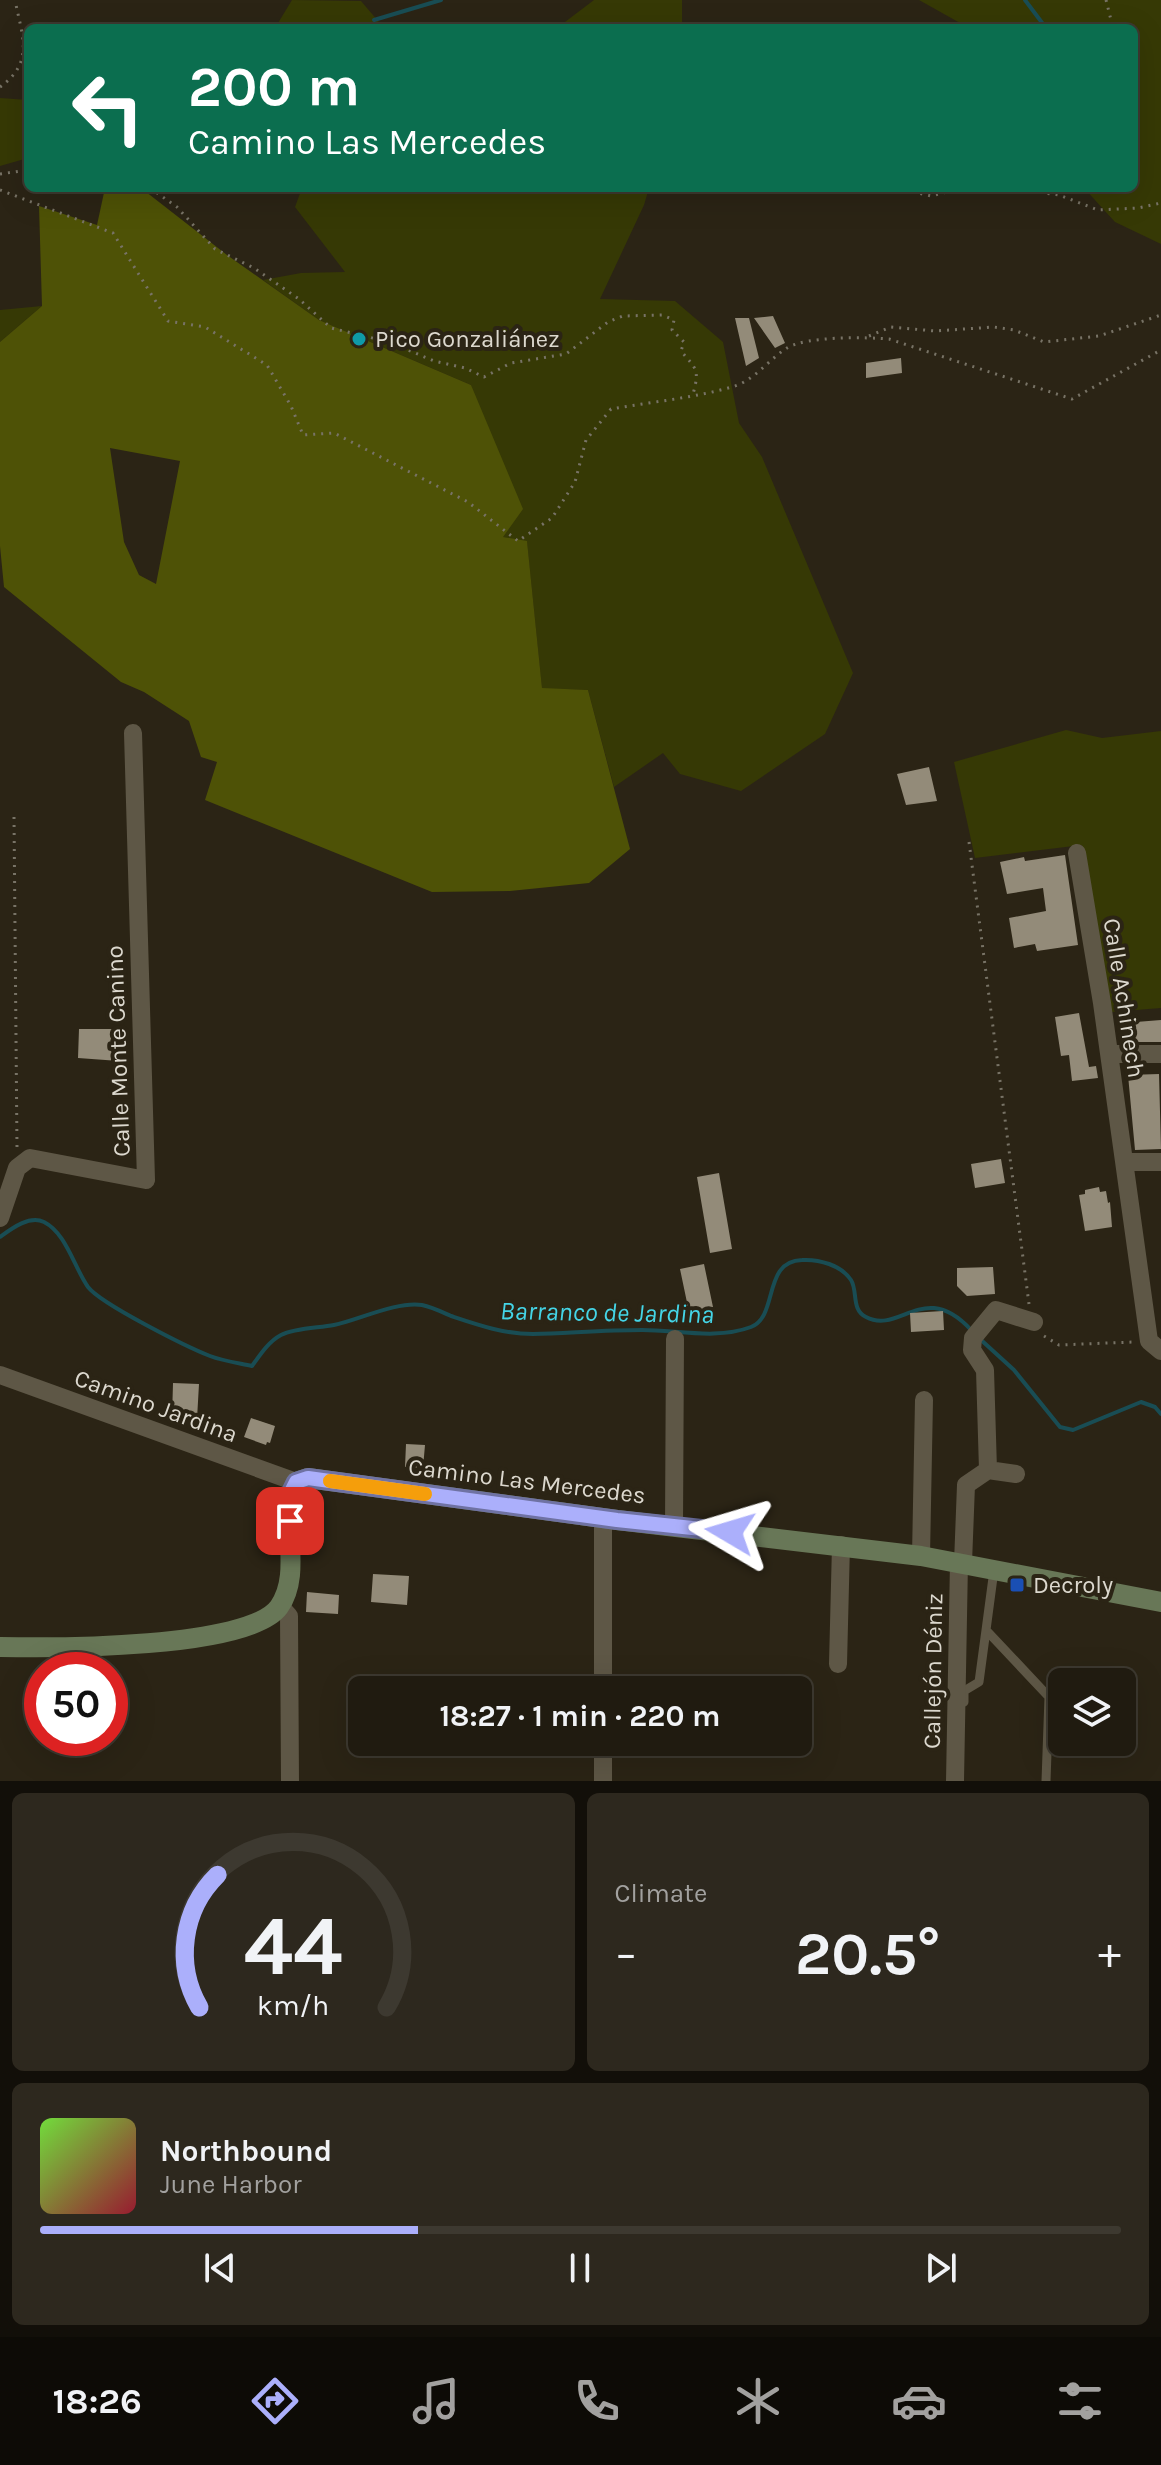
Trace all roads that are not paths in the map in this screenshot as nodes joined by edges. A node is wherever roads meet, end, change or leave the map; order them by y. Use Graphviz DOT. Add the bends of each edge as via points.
graph roads {
  1 [pos="133,733"];
  2 [pos="1077,853"];
  3 [pos="1109,1054"];
  4 [pos="1161,1054"];
  5 [pos="1125,1162"];
  6 [pos="1161,1162"];
  7 [pos="0,1218"];
  8 [pos="1034,1322"];
  9 [pos="675,1339"];
  10 [pos="1155,1346"];
  11 [pos="0,1375"];
  12 [pos="924,1400"];
  13 [pos="988,1470"];
  14 [pos="1016,1474"];
  15 [pos="296,1482"];
  16 [pos="603,1518"];
  17 [pos="674,1525"];
  18 [pos="841,1545"];
  19 [pos="921,1556"];
  20 [pos="961,1563"];
  21 [pos="994,1568"];
  22 [pos="1161,1602"];
  23 [pos="280,1606"];
  24 [pos="986,1630"];
  25 [pos="0,1647"];
  26 [pos="838,1664"];
  27 [pos="603,1676"];
  28 [pos="603,1756"];
  29 [pos="290,1781"];
  30 [pos="603,1781"];
  31 [pos="955,1781"];
  32 [pos="963,1781"];
  33 [pos="1046,1781"];
  1 -- 7 [label="street, Calle Monte Canino" via="146,1180 30,1158 17,1168"];
  2 -- 3 [label="street, Calle Achinech"];
  3 -- 4 [label="street"];
  3 -- 5 [label="street, Calle Achinech"];
  5 -- 6 [label="street"];
  5 -- 10 [label="street, Calle Achinech"];
  8 -- 13 [label="street" via="996,1310 976,1334 972,1350 985,1370"];
  9 -- 17 [label="street"];
  11 -- 15 [label="street, Camino Jardina"];
  12 -- 19 [label="street"];
  13 -- 14 [label="street"];
  13 -- 20 [label="street, Callejón Déniz" via="966,1485"];
  15 -- 16 [label="main road, Camino Las Mercedes" via="308,1478"];
  15 -- 23 [label="main road" via="290,1494 290,1576"];
  16 -- 17 [label="main road, Camino Las Mercedes"];
  16 -- 27 [label="street"];
  17 -- 18 [label="main road, Camino Las Mercedes"];
  18 -- 19 [label="main road, Camino Las Mercedes"];
  18 -- 26 [label="street"];
  19 -- 20 [label="main road, Camino Las Mercedes"];
  20 -- 21 [label="main road, Camino Las Mercedes"];
  20 -- 31 [label="street, Callejón Déniz"];
  21 -- 22 [label="main road, Camino Las Mercedes"];
  21 -- 24 [label="lane"];
  23 -- 25 [label="main road" via="262,1622 159,1643"];
  23 -- 29 [label="street" via="289,1616"];
  24 -- 32 [label="lane" via="979,1682 964,1691"];
  24 -- 33 [label="lane" via="1049,1697"];
  28 -- 30 [label="street"];
}
